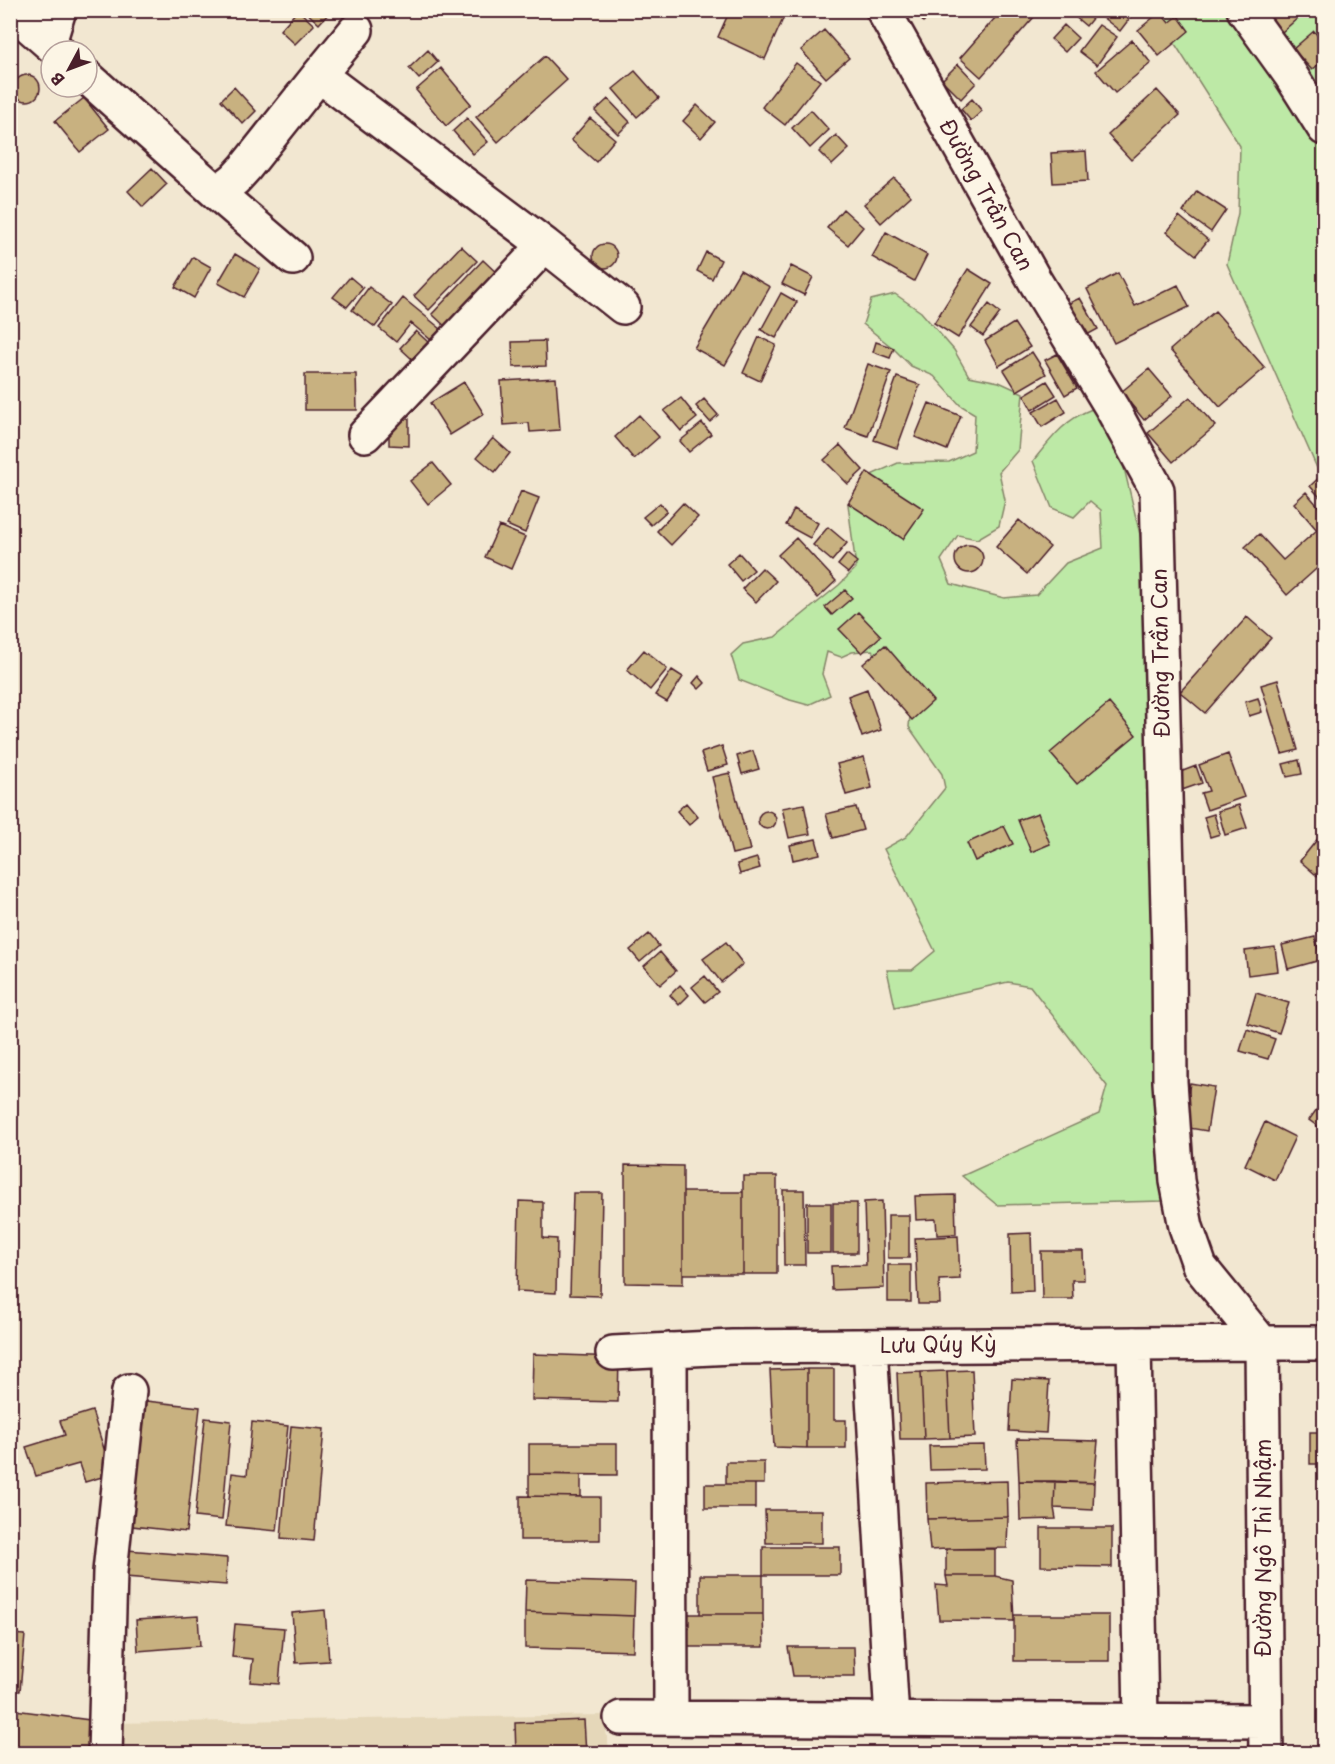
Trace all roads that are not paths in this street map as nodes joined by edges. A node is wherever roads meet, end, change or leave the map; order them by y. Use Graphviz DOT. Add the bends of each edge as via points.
graph roads {
  1 [pos="11,10"];
  2 [pos="59,10"];
  3 [pos="883,10"];
  4 [pos="1244,10"];
  5 [pos="356,30"];
  6 [pos="44,39"];
  7 [pos="54,39"];
  8 [pos="319,75"];
  9 [pos="99,88"];
  10 [pos="1324,128"];
  11 [pos="217,193"];
  12 [pos="545,244"];
  13 [pos="293,258"];
  14 [pos="623,307"];
  15 [pos="365,435"];
  16 [pos="1262,1342"];
  17 [pos="1134,1344"];
  18 [pos="1324,1344"];
  19 [pos="870,1346"];
  20 [pos="670,1350"];
  21 [pos="613,1353"];
  22 [pos="129,1392"];
  23 [pos="621,1718"];
  24 [pos="671,1718"];
  25 [pos="892,1719"];
  26 [pos="1141,1720"];
  27 [pos="1265,1721"];
  28 [pos="105,1754"];
  29 [pos="1266,1754"];
  1 -- 6 [label="street"];
  2 -- 7 [label="street"];
  3 -- 16 [label="street, Đường Trần Can" via="1157,490 1170,1082 1177,1181 1186,1227 1200,1267"];
  4 -- 10 [label="street"];
  5 -- 8 [label="street"];
  8 -- 11 [label="street" via="240,174"];
  8 -- 12 [label="street"];
  9 -- 11 [label="street"];
  11 -- 13 [label="street"];
  12 -- 14 [label="street"];
  12 -- 15 [label="street"];
  16 -- 17 [label="street, Lưu Qúy Kỳ"];
  16 -- 18 [label="street, Lưu Qúy Kỳ"];
  16 -- 27 [label="street, Đường Ngô Thì Nhậm"];
  17 -- 19 [label="street, Lưu Qúy Kỳ"];
  17 -- 26 [label="street"];
  19 -- 20 [label="street, Lưu Qúy Kỳ"];
  19 -- 25 [label="street"];
  20 -- 21 [label="street, Lưu Qúy Kỳ"];
  20 -- 24 [label="street"];
  22 -- 28 [label="street" via="110,1572"];
  23 -- 24 [label="street"];
  24 -- 25 [label="street"];
  25 -- 26 [label="street"];
  26 -- 27 [label="street"];
  27 -- 29 [label="street, Đường Ngô Thì Nhậm"];
}
